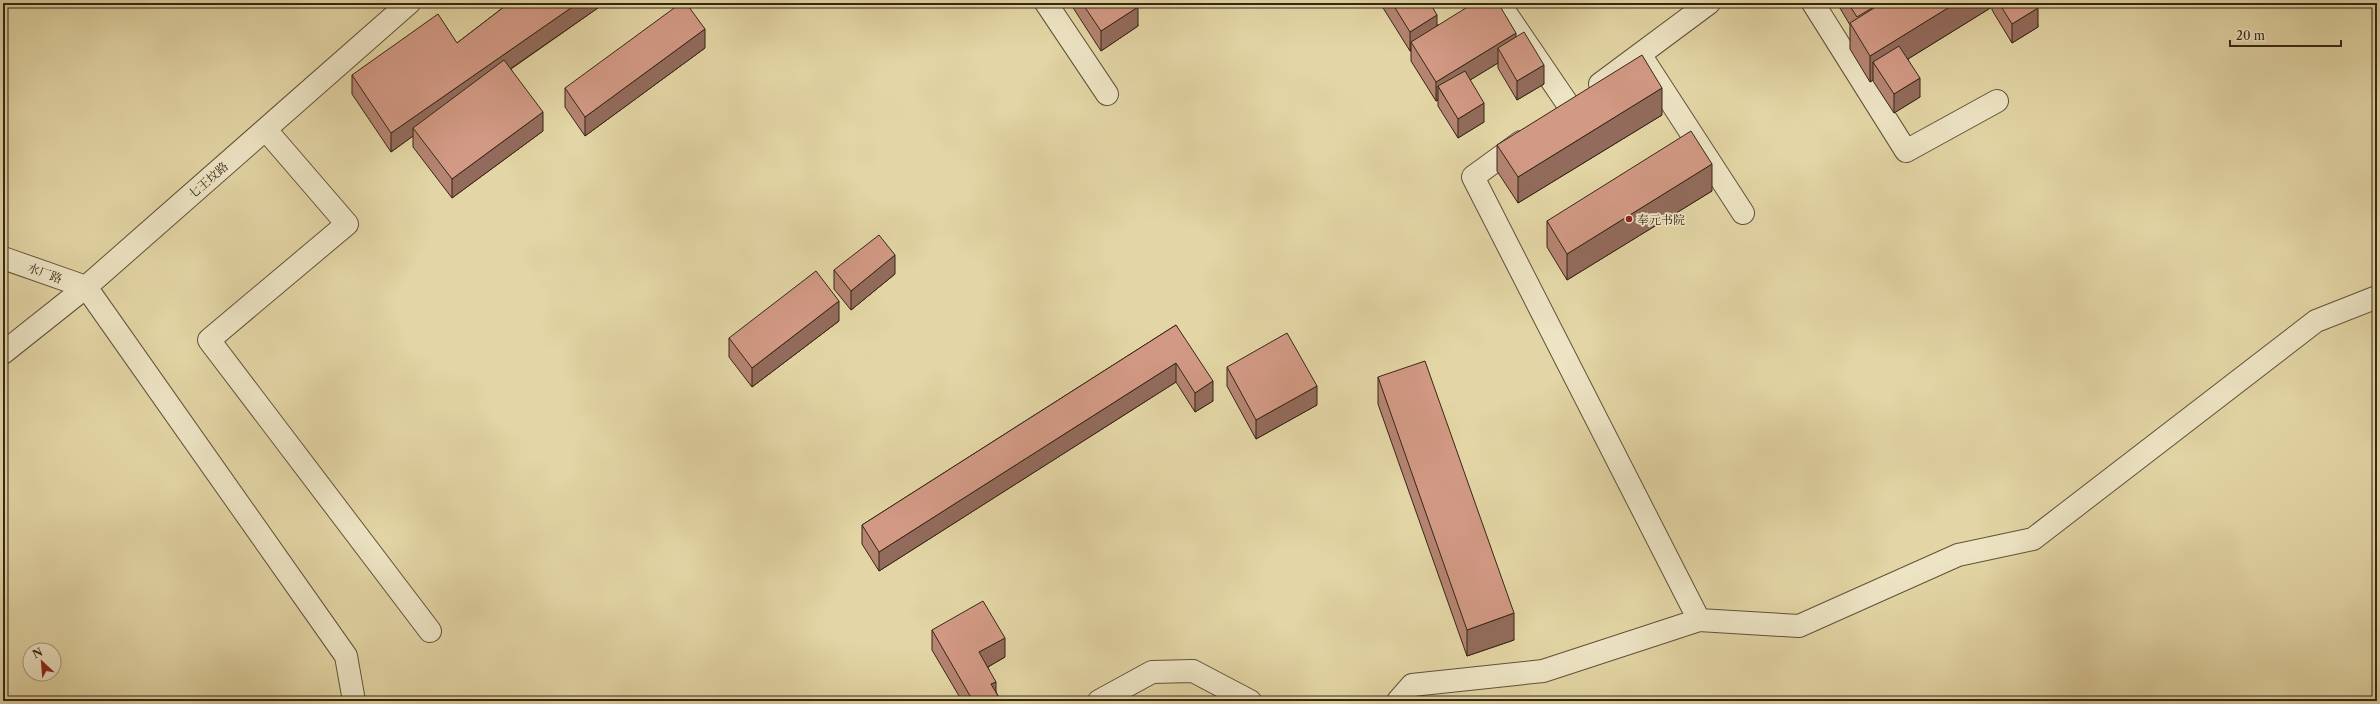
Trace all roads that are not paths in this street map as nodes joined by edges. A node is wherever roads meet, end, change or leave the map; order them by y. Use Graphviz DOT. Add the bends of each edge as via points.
graph roads {
  1 [pos="409,3"];
  2 [pos="1046,3"];
  3 [pos="1499,3"];
  4 [pos="1709,3"];
  5 [pos="1813,3"];
  6 [pos="1640,54"];
  7 [pos="1107,94"];
  8 [pos="1997,101"];
  9 [pos="1569,106"];
  10 [pos="266,130"];
  11 [pos="1743,213"];
  12 [pos="3,258"];
  13 [pos="86,288"];
  14 [pos="2377,298"];
  15 [pos="3,353"];
  16 [pos="1699,620"];
  17 [pos="430,630"];
  18 [pos="354,701"];
  19 [pos="1099,701"];
  20 [pos="1250,701"];
  21 [pos="1398,701"];
  1 -- 10 [label="street, 七王坟路"];
  2 -- 7 [label="street"];
  3 -- 9 [label="street"];
  4 -- 6 [label="street"];
  5 -- 8 [label="street" via="1906,152"];
  6 -- 9 [label="street"];
  6 -- 11 [label="street"];
  9 -- 16 [label="street" via="1473,177"];
  10 -- 13 [label="street, 七王坟路"];
  10 -- 17 [label="street" via="347,224 209,340"];
  12 -- 13 [label="street, 水厂路"];
  13 -- 15 [label="street, 七王坟路"];
  13 -- 18 [label="street" via="346,656"];
  14 -- 16 [label="street" via="2316,320 2033,539 1958,555 1799,626"];
  16 -- 21 [label="street" via="1543,671 1412,685"];
  19 -- 20 [label="street" via="1152,672 1193,671"];
}
